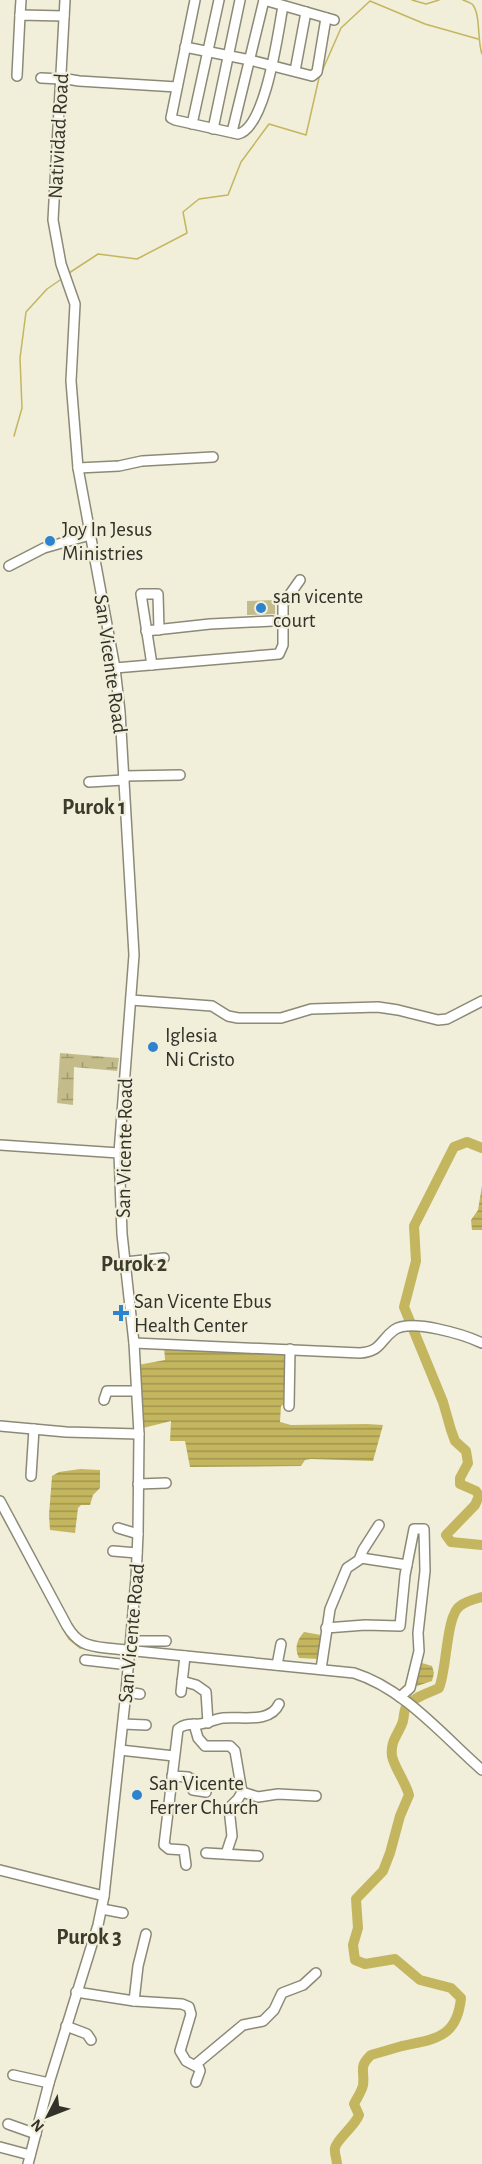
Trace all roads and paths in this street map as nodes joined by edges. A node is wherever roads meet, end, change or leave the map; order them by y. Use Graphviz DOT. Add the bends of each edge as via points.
graph roads {
  1 [pos="21,0"];
  2 [pos="65,0"];
  3 [pos="195,0"];
  4 [pos="219,0"];
  5 [pos="240,0"];
  6 [pos="264,0"];
  7 [pos="283,6"];
  8 [pos="306,12"];
  9 [pos="20,15"];
  10 [pos="64,16"];
  11 [pos="185,47"];
  12 [pos="208,51"];
  13 [pos="229,55"];
  14 [pos="250,60"];
  15 [pos="272,65"];
  16 [pos="295,71"];
  17 [pos="17,76"];
  18 [pos="41,78"];
  19 [pos="61,78"];
  20 [pos="177,87"];
  21 [pos="192,124"];
  22 [pos="213,129"];
  23 [pos="232,132"];
  24 [pos="64,270"];
  25 [pos="213,457"];
  26 [pos="78,468"];
  27 [pos="90,535"];
  28 [pos="9,566"];
  29 [pos="300,580"];
  30 [pos="272,621"];
  31 [pos="159,630"];
  32 [pos="147,631"];
  33 [pos="152,665"];
  34 [pos="115,668"];
  35 [pos="180,775"];
  36 [pos="124,778"];
  37 [pos="89,782"];
  38 [pos="131,1000"];
  39 [pos="482,1001"];
  40 [pos="0,1144"];
  41 [pos="119,1153"];
  42 [pos="164,1258"];
  43 [pos="125,1262"];
  44 [pos="134,1343"];
  45 [pos="482,1343"];
  46 [pos="290,1349"];
  47 [pos="136,1391"];
  48 [pos="104,1400"];
  49 [pos="289,1406"];
  50 [pos="0,1426"];
  51 [pos="34,1429"];
  52 [pos="139,1434"];
  53 [pos="31,1476"];
  54 [pos="166,1483"];
  55 [pos="138,1484"];
  56 [pos="0,1501"];
  57 [pos="379,1525"];
  58 [pos="118,1528"];
  59 [pos="138,1534"];
  60 [pos="113,1551"];
  61 [pos="137,1553"];
  62 [pos="360,1558"];
  63 [pos="407,1565"];
  64 [pos="400,1626"];
  65 [pos="326,1628"];
  66 [pos="417,1634"];
  67 [pos="166,1641"];
  68 [pos="281,1644"];
  69 [pos="130,1646"];
  70 [pos="185,1656"];
  71 [pos="85,1660"];
  72 [pos="129,1665"];
  73 [pos="277,1665"];
  74 [pos="321,1669"];
  75 [pos="182,1681"];
  76 [pos="126,1692"];
  77 [pos="181,1692"];
  78 [pos="140,1694"];
  79 [pos="406,1702"];
  80 [pos="279,1704"];
  81 [pos="208,1723"];
  82 [pos="123,1724"];
  83 [pos="194,1724"];
  84 [pos="146,1725"];
  85 [pos="120,1750"];
  86 [pos="174,1756"];
  87 [pos="482,1770"];
  88 [pos="172,1776"];
  89 [pos="206,1792"];
  90 [pos="242,1792"];
  91 [pos="316,1796"];
  92 [pos="206,1853"];
  93 [pos="226,1854"];
  94 [pos="258,1856"];
  95 [pos="186,1865"];
  96 [pos="0,1870"];
  97 [pos="104,1896"];
  98 [pos="102,1909"];
  99 [pos="123,1913"];
  100 [pos="146,1934"];
  101 [pos="316,1973"];
  102 [pos="76,1992"];
  103 [pos="134,2001"];
  104 [pos="66,2026"];
  105 [pos="91,2040"];
  106 [pos="195,2065"];
  107 [pos="13,2075"];
  108 [pos="196,2082"];
  109 [pos="49,2083"];
  110 [pos="8,2124"];
  111 [pos="36,2134"];
  112 [pos="0,2148"];
  113 [pos="29,2160"];
  1 -- 9 [label="street"];
  2 -- 10 [label="street, Natividad Road"];
  3 -- 11 [label="street"];
  4 -- 12 [label="street"];
  5 -- 13 [label="street"];
  6 -- 7 [label="street"];
  6 -- 14 [label="street"];
  7 -- 8 [label="street"];
  7 -- 15 [label="street"];
  8 -- 16 [label="street"];
  8 -- 16 [label="street" via="330,19 316,74"];
  9 -- 10 [label="street"];
  9 -- 17 [label="street"];
  10 -- 19 [label="street, Natividad Road"];
  11 -- 12 [label="street"];
  11 -- 20 [label="street"];
  12 -- 13 [label="street"];
  12 -- 21 [label="street"];
  13 -- 14 [label="street"];
  13 -- 22 [label="street"];
  14 -- 15 [label="street"];
  14 -- 23 [label="street"];
  15 -- 16 [label="street"];
  15 -- 23 [label="street" via="256,118 244,132"];
  18 -- 19 [label="street"];
  19 -- 20 [label="street"];
  19 -- 24 [label="street, Natividad Road" via="53,220"];
  20 -- 21 [label="street" via="171,118"];
  21 -- 22 [label="street"];
  22 -- 23 [label="street"];
  24 -- 26 [label="street, San Vicente Road" via="75,304 71,381"];
  25 -- 26 [label="street"];
  26 -- 27 [label="street, San Vicente Road"];
  27 -- 28 [label="street" via="44,548"];
  27 -- 34 [label="street, San Vicente Road"];
  29 -- 33 [label="street" via="283,604 283,645 279,654"];
  30 -- 31 [label="street"];
  31 -- 32 [label="street"];
  31 -- 32 [label="street" via="158,594 141,594"];
  32 -- 33 [label="street"];
  33 -- 34 [label="street"];
  34 -- 36 [label="street, San Vicente Road"];
  35 -- 36 [label="street"];
  36 -- 37 [label="street"];
  36 -- 38 [label="street, San Vicente Road" via="134,955"];
  38 -- 39 [label="street" via="212,1006 237,1018 281,1018 311,1008 378,1007 438,1020"];
  38 -- 41 [label="street, San Vicente Road"];
  40 -- 41 [label="street"];
  41 -- 43 [label="street, San Vicente Road"];
  42 -- 43 [label="street"];
  43 -- 44 [label="street, San Vicente Road"];
  44 -- 46 [label="street"];
  44 -- 47 [label="street, San Vicente Road"];
  45 -- 46 [label="street" via="466,1336 407,1326 392,1332 371,1352"];
  46 -- 49 [label="street"];
  47 -- 48 [label="street" via="107,1391"];
  47 -- 52 [label="street, San Vicente Road"];
  50 -- 51 [label="street"];
  51 -- 52 [label="street"];
  51 -- 53 [label="street"];
  52 -- 55 [label="street, San Vicente Road"];
  54 -- 55 [label="street"];
  55 -- 59 [label="street, San Vicente Road"];
  56 -- 69 [label="street" via="74,1637 88,1646"];
  57 -- 62 [label="street"];
  58 -- 59 [label="street"];
  59 -- 61 [label="street, San Vicente Road"];
  60 -- 61 [label="street"];
  61 -- 69 [label="street, San Vicente Road"];
  62 -- 63 [label="street"];
  62 -- 65 [label="street" via="347,1568"];
  63 -- 64 [label="street"];
  63 -- 66 [label="street" via="414,1529 424,1529 425,1571"];
  64 -- 65 [label="street"];
  64 -- 66 [label="street"];
  65 -- 74 [label="street"];
  66 -- 79 [label="street" via="419,1652"];
  67 -- 69 [label="street"];
  68 -- 73 [label="street"];
  69 -- 70 [label="street"];
  69 -- 72 [label="street, San Vicente Road"];
  70 -- 73 [label="street"];
  70 -- 75 [label="street"];
  71 -- 72 [label="street"];
  72 -- 76 [label="street, San Vicente Road"];
  73 -- 74 [label="street"];
  74 -- 79 [label="street" via="369,1677"];
  75 -- 77 [label="street"];
  75 -- 81 [label="street" via="206,1692"];
  76 -- 78 [label="street"];
  76 -- 82 [label="street, San Vicente Road"];
  79 -- 87 [label="street"];
  80 -- 81 [label="street" via="271,1713 256,1718 222,1718"];
  81 -- 83 [label="street"];
  82 -- 84 [label="street"];
  82 -- 85 [label="street, San Vicente Road"];
  83 -- 86 [label="street" via="178,1729"];
  83 -- 90 [label="street" via="205,1746 229,1745 235,1749"];
  85 -- 86 [label="street"];
  85 -- 97 [label="street, San Vicente Road"];
  86 -- 88 [label="street"];
  88 -- 89 [label="street" via="190,1778 193,1790"];
  88 -- 95 [label="street" via="164,1845 168,1850 184,1850"];
  90 -- 91 [label="street" via="258,1797"];
  90 -- 93 [label="street" via="229,1808 232,1836"];
  92 -- 93 [label="street"];
  93 -- 94 [label="street"];
  96 -- 97 [label="street"];
  97 -- 98 [label="street, San Vicente Road"];
  98 -- 99 [label="street"];
  98 -- 102 [label="street, San Vicente Road"];
  100 -- 103 [label="street"];
  101 -- 106 [label="street" via="303,1985 282,1993 263,2021 243,2025"];
  102 -- 103 [label="street"];
  102 -- 104 [label="street, San Vicente Road"];
  103 -- 106 [label="street" via="189,2007 191,2014 180,2051 186,2061"];
  104 -- 105 [label="street" via="87,2034"];
  104 -- 109 [label="street, San Vicente Road"];
  106 -- 108 [label="street" via="200,2071"];
  107 -- 109 [label="street"];
  109 -- 111 [label="street, San Vicente Road"];
  110 -- 111 [label="street"];
  111 -- 113 [label="street, San Vicente Road"];
  112 -- 113 [label="street"];
}
